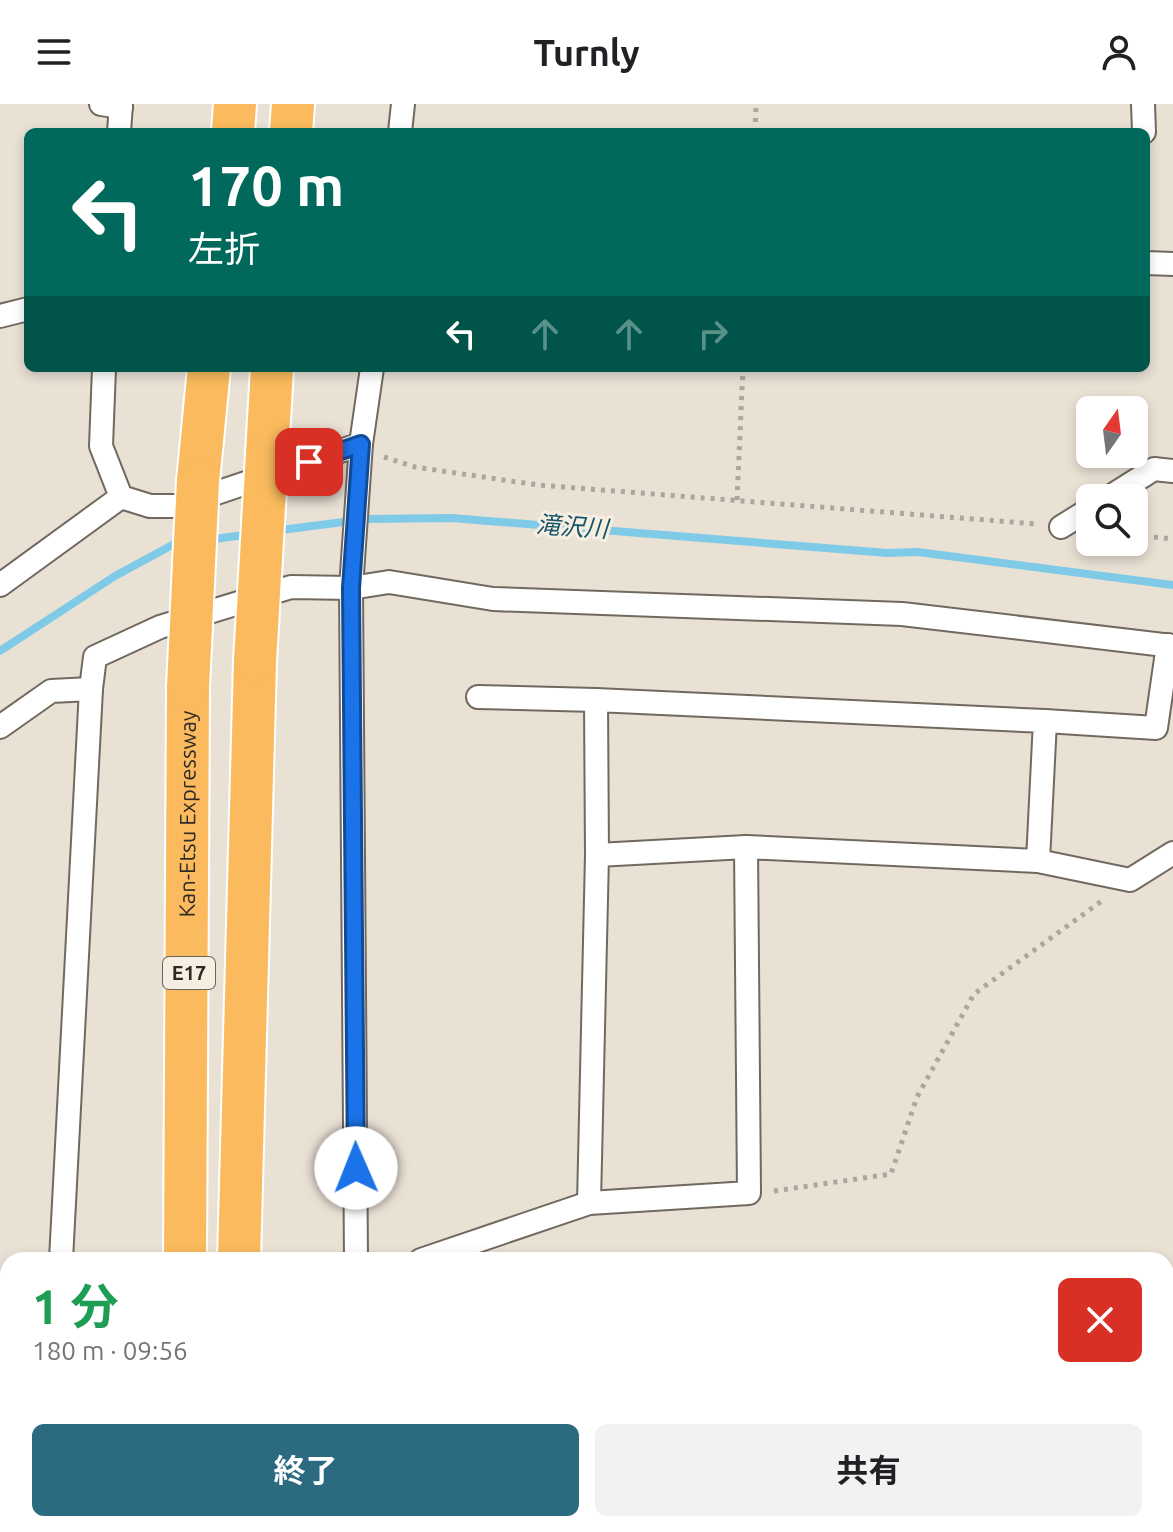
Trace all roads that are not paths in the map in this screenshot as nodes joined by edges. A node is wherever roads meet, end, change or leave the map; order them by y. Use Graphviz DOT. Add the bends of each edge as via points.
graph roads {
  1 [pos="235,104"];
  2 [pos="293,104"];
  3 [pos="403,104"];
  4 [pos="1143,104"];
  5 [pos="114,105"];
  6 [pos="118,128"];
  7 [pos="233,128"];
  8 [pos="291,128"];
  9 [pos="400,128"];
  10 [pos="1144,128"];
  11 [pos="1150,263"];
  12 [pos="1173,264"];
  13 [pos="24,310"];
  14 [pos="0,316"];
  15 [pos="104,372"];
  16 [pos="209,372"];
  17 [pos="272,372"];
  18 [pos="371,372"];
  19 [pos="361,444"];
  20 [pos="1173,471"];
  21 [pos="1130,484"];
  22 [pos="121,497"];
  23 [pos="1076,518"];
  24 [pos="1061,527"];
  25 [pos="0,585"];
  26 [pos="351,588"];
  27 [pos="1171,646"];
  28 [pos="91,689"];
  29 [pos="478,697"];
  30 [pos="596,700"];
  31 [pos="1045,721"];
  32 [pos="0,727"];
  33 [pos="746,847"];
  34 [pos="1173,853"];
  35 [pos="597,855"];
  36 [pos="1038,861"];
  37 [pos="589,1203"];
  38 [pos="61,1252"];
  39 [pos="185,1252"];
  40 [pos="239,1252"];
  41 [pos="356,1252"];
  42 [pos="445,1252"];
  1 -- 7 [label="highway"];
  2 -- 8 [label="highway"];
  3 -- 9 [label="street"];
  4 -- 10 [label="street"];
  5 -- 6 [label="street"];
  11 -- 12 [label="street"];
  13 -- 14 [label="street"];
  15 -- 22 [label="street" via="101,446"];
  16 -- 39 [label="highway, Kan-Etsu Expressway / E17, bridge" via="188,687"];
  17 -- 40 [label="highway, E17, bridge" via="255,661"];
  18 -- 19 [label="street"];
  19 -- 22 [label="street" via="178,506 150,506"];
  19 -- 26 [label="street"];
  20 -- 21 [label="street" via="1154,469"];
  22 -- 25 [label="street"];
  23 -- 24 [label="street"];
  26 -- 27 [label="street" via="389,582 493,599 902,614"];
  26 -- 28 [label="street" via="291,587 160,627 95,657"];
  26 -- 41 [label="street"];
  27 -- 31 [label="street" via="1156,728"];
  28 -- 32 [label="street" via="51,691"];
  28 -- 38 [label="street"];
  29 -- 30 [label="street"];
  30 -- 31 [label="street"];
  30 -- 35 [label="street"];
  31 -- 36 [label="street"];
  33 -- 35 [label="street"];
  33 -- 36 [label="street"];
  33 -- 37 [label="street" via="749,1193"];
  34 -- 36 [label="street" via="1130,880"];
  35 -- 37 [label="street"];
  37 -- 42 [label="street"];
}
